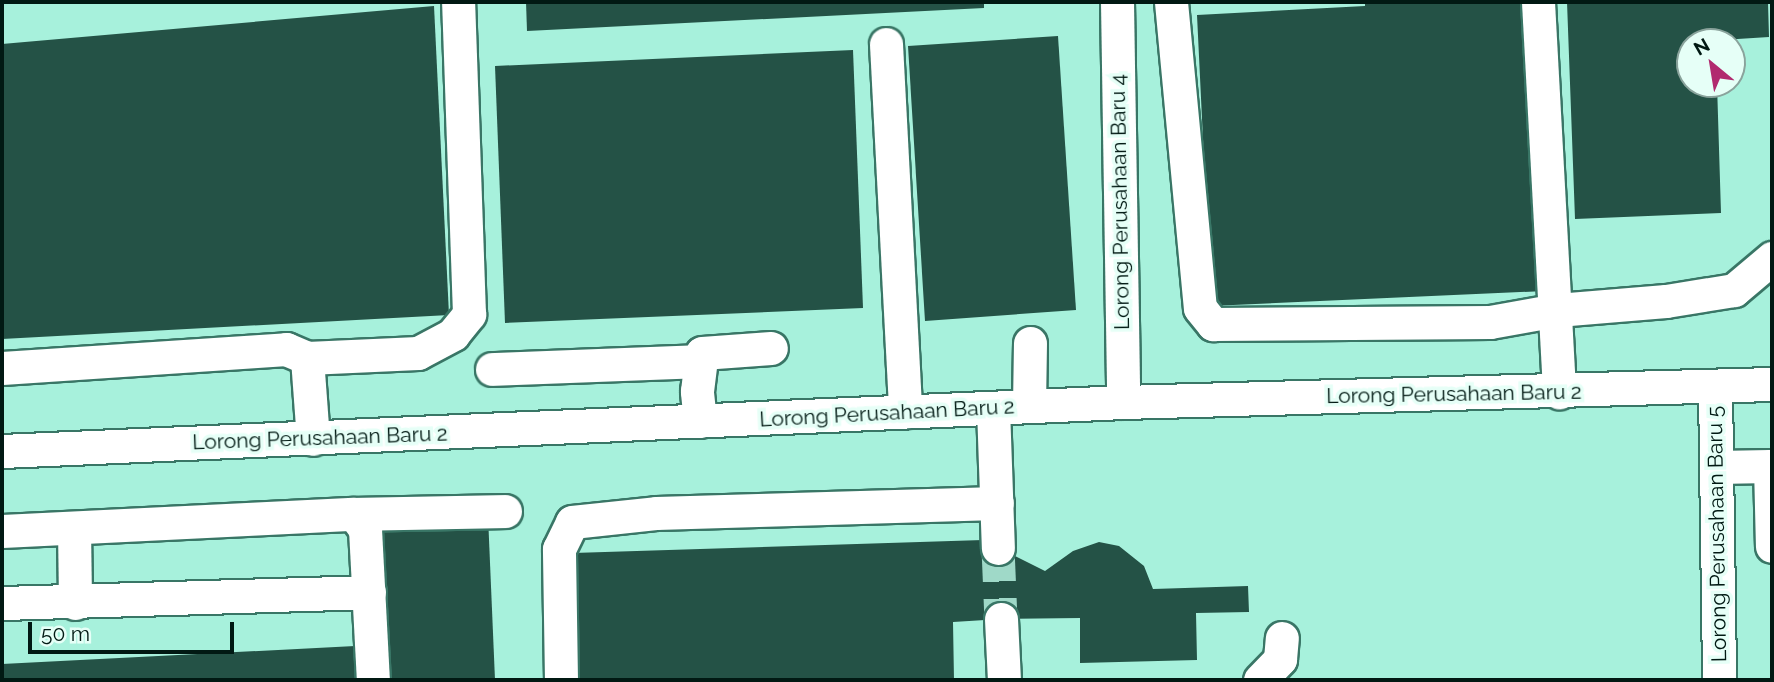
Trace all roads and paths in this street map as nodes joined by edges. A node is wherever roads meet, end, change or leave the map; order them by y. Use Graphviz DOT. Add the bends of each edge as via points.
graph roads {
  1 [pos="458,2"];
  2 [pos="1117,2"];
  3 [pos="1171,2"];
  4 [pos="1538,2"];
  5 [pos="886,44"];
  6 [pos="1772,258"];
  7 [pos="1557,310"];
  8 [pos="1030,343"];
  9 [pos="771,348"];
  10 [pos="307,358"];
  11 [pos="699,361"];
  12 [pos="2,368"];
  13 [pos="492,369"];
  14 [pos="1772,384"];
  15 [pos="1715,387"];
  16 [pos="1559,392"];
  17 [pos="1123,402"];
  18 [pos="1029,406"];
  19 [pos="993,408"];
  20 [pos="905,412"];
  21 [pos="700,421"];
  22 [pos="313,439"];
  23 [pos="2,451"];
  24 [pos="1771,465"];
  25 [pos="1716,467"];
  26 [pos="998,503"];
  27 [pos="505,511"];
  28 [pos="354,514"];
  29 [pos="74,528"];
  30 [pos="2,531"];
  31 [pos="1772,546"];
  32 [pos="998,548"];
  33 [pos="369,592"];
  34 [pos="2,603"];
  35 [pos="75,603"];
  36 [pos="1002,619"];
  37 [pos="1282,638"];
  38 [pos="373,680"];
  39 [pos="561,680"];
  40 [pos="1004,680"];
  41 [pos="1260,680"];
  42 [pos="1719,680"];
  1 -- 10 [label="street" via="469,314 453,334 418,353"];
  2 -- 17 [label="street, Lorong Perusahaan Baru 4"];
  3 -- 7 [label="street" via="1200,308 1213,324 1490,322"];
  4 -- 7 [label="street"];
  5 -- 20 [label="street"];
  6 -- 7 [label="street" via="1734,290"];
  7 -- 16 [label="street"];
  8 -- 18 [label="street"];
  9 -- 11 [label="street" via="702,353"];
  10 -- 12 [label="street" via="286,349"];
  10 -- 22 [label="street"];
  11 -- 13 [label="street"];
  11 -- 21 [label="street"];
  14 -- 15 [label="street, Lorong Perusahaan Baru 2"];
  15 -- 16 [label="street, Lorong Perusahaan Baru 2"];
  15 -- 25 [label="street, Lorong Perusahaan Baru 5"];
  16 -- 17 [label="street, Lorong Perusahaan Baru 2"];
  17 -- 18 [label="street, Lorong Perusahaan Baru 2"];
  18 -- 19 [label="street, Lorong Perusahaan Baru 2"];
  19 -- 20 [label="street, Lorong Perusahaan Baru 2"];
  19 -- 26 [label="street"];
  20 -- 21 [label="street, Lorong Perusahaan Baru 2"];
  21 -- 22 [label="street, Lorong Perusahaan Baru 2"];
  22 -- 23 [label="street, Lorong Perusahaan Baru 2"];
  24 -- 25 [label="street"];
  24 -- 31 [label="street"];
  25 -- 42 [label="street, Lorong Perusahaan Baru 5"];
  26 -- 32 [label="street"];
  26 -- 39 [label="street" via="656,513 572,522 559,549"];
  27 -- 28 [label="street"];
  28 -- 29 [label="street"];
  28 -- 33 [label="street" via="365,529"];
  29 -- 30 [label="street"];
  29 -- 35 [label="street"];
  33 -- 35 [label="street"];
  33 -- 38 [label="street"];
  34 -- 35 [label="street"];
  36 -- 40 [label="street"];
  37 -- 41 [label="street" via="1280,659"];
}
